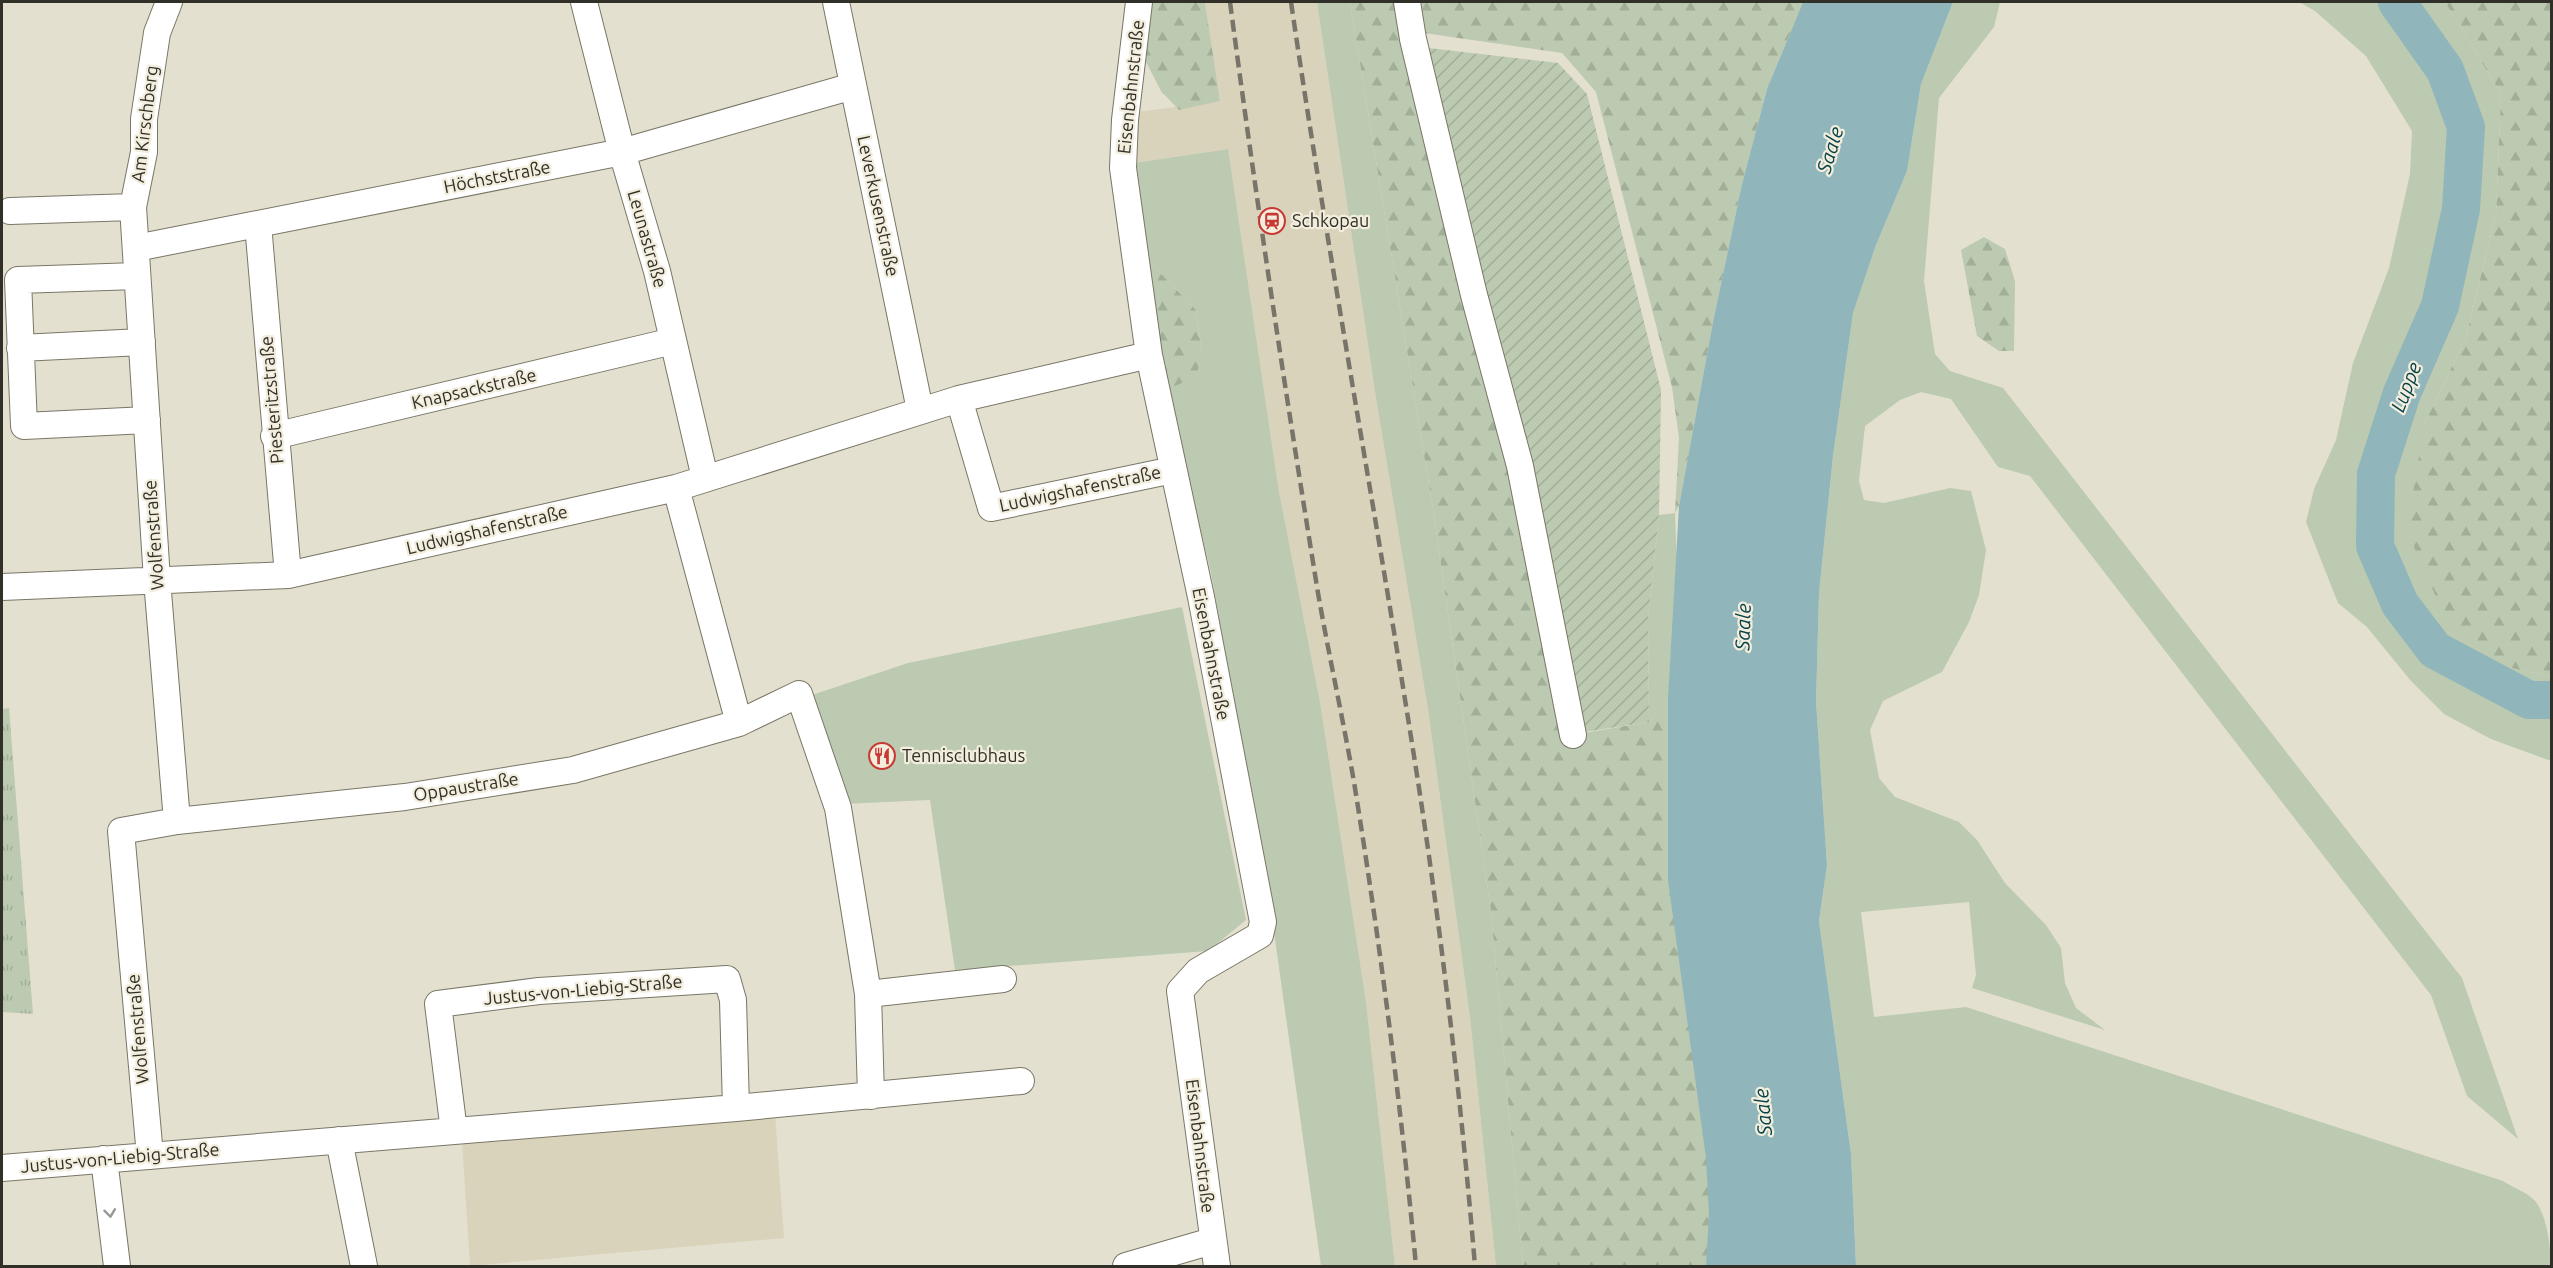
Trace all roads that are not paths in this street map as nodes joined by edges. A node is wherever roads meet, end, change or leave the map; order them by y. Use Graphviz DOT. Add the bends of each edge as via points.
graph roads {
  1 [pos="169,2"];
  2 [pos="584,2"];
  3 [pos="836,2"];
  4 [pos="1139,2"];
  5 [pos="1407,2"];
  6 [pos="853,86"];
  7 [pos="622,152"];
  8 [pos="133,207"];
  9 [pos="10,211"];
  10 [pos="258,224"];
  11 [pos="136,248"];
  12 [pos="137,276"];
  13 [pos="673,341"];
  14 [pos="141,342"];
  15 [pos="20,348"];
  16 [pos="1149,355"];
  17 [pos="959,399"];
  18 [pos="921,411"];
  19 [pos="147,420"];
  20 [pos="274,436"];
  21 [pos="1173,470"];
  22 [pos="705,478"];
  23 [pos="676,488"];
  24 [pos="288,575"];
  25 [pos="157,580"];
  26 [pos="2,587"];
  27 [pos="739,723"];
  28 [pos="1573,735"];
  29 [pos="177,821"];
  30 [pos="121,831"];
  31 [pos="1003,979"];
  32 [pos="868,994"];
  33 [pos="1021,1081"];
  34 [pos="872,1096"];
  35 [pos="736,1108"];
  36 [pos="454,1131"];
  37 [pos="339,1140"];
  38 [pos="150,1156"];
  39 [pos="104,1160"];
  40 [pos="2,1168"];
  41 [pos="1212,1241"];
  42 [pos="117,1266"];
  43 [pos="364,1266"];
  44 [pos="1126,1266"];
  45 [pos="1217,1266"];
  1 -- 8 [label="street, Am Kirschberg" via="157,33 144,119 144,152"];
  2 -- 7 [label="street, Leunastraße"];
  3 -- 6 [label="street, Leverkusenstraße"];
  4 -- 16 [label="street, Eisenbahnstraße" via="1123,168"];
  5 -- 28 [label="street" via="1471,283 1520,466"];
  6 -- 7 [label="street, Höchststraße"];
  6 -- 18 [label="street, Leverkusenstraße"];
  7 -- 10 [label="street, Höchststraße"];
  7 -- 13 [label="street, Leunastraße"];
  8 -- 9 [label="street"];
  8 -- 11 [label="street, Am Kirschberg"];
  10 -- 11 [label="street, Höchststraße"];
  10 -- 20 [label="street, Piesteritzstraße"];
  11 -- 12 [label="street, Wolfenstraße"];
  12 -- 14 [label="street, Wolfenstraße"];
  12 -- 15 [label="street" via="18,280"];
  13 -- 20 [label="street, Knapsackstraße"];
  13 -- 22 [label="street, Leunastraße"];
  14 -- 15 [label="street"];
  14 -- 19 [label="street, Wolfenstraße"];
  15 -- 19 [label="street" via="24,426"];
  16 -- 17 [label="street, Ludwigshafenstraße"];
  16 -- 21 [label="street, Eisenbahnstraße"];
  17 -- 18 [label="street, Ludwigshafenstraße"];
  17 -- 21 [label="street, Ludwigshafenstraße" via="991,508"];
  18 -- 22 [label="street, Ludwigshafenstraße"];
  19 -- 25 [label="street, Wolfenstraße"];
  20 -- 24 [label="street, Piesteritzstraße"];
  21 -- 41 [label="street, Eisenbahnstraße" via="1263,922 1260,935 1198,971 1180,991"];
  22 -- 23 [label="street, Ludwigshafenstraße"];
  23 -- 24 [label="street, Ludwigshafenstraße"];
  23 -- 27 [label="street"];
  24 -- 25 [label="street, Ludwigshafenstraße"];
  25 -- 26 [label="street, Ludwigshafenstraße"];
  25 -- 29 [label="street, Wolfenstraße"];
  27 -- 29 [label="street, Oppaustraße" via="573,770 405,797"];
  27 -- 32 [label="street, Oppaustraße" via="799,694 837,808"];
  29 -- 30 [label="street, Oppaustraße"];
  30 -- 38 [label="street, Wolfenstraße"];
  31 -- 32 [label="street"];
  32 -- 34 [label="street"];
  33 -- 34 [label="street, Justus-von-Liebig-Straße"];
  34 -- 35 [label="street, Justus-von-Liebig-Straße"];
  35 -- 36 [label="street, Justus-von-Liebig-Straße"];
  35 -- 36 [label="street, Justus-von-Liebig-Straße" via="733,1000 727,979 538,991 438,1004"];
  36 -- 37 [label="street, Justus-von-Liebig-Straße"];
  37 -- 38 [label="street, Justus-von-Liebig-Straße"];
  37 -- 43 [label="street"];
  38 -- 39 [label="street, Justus-von-Liebig-Straße"];
  39 -- 40 [label="street, Justus-von-Liebig-Straße"];
  39 -- 42 [label="street, one-way"];
  41 -- 44 [label="street"];
  41 -- 45 [label="street, Eisenbahnstraße"];
}
